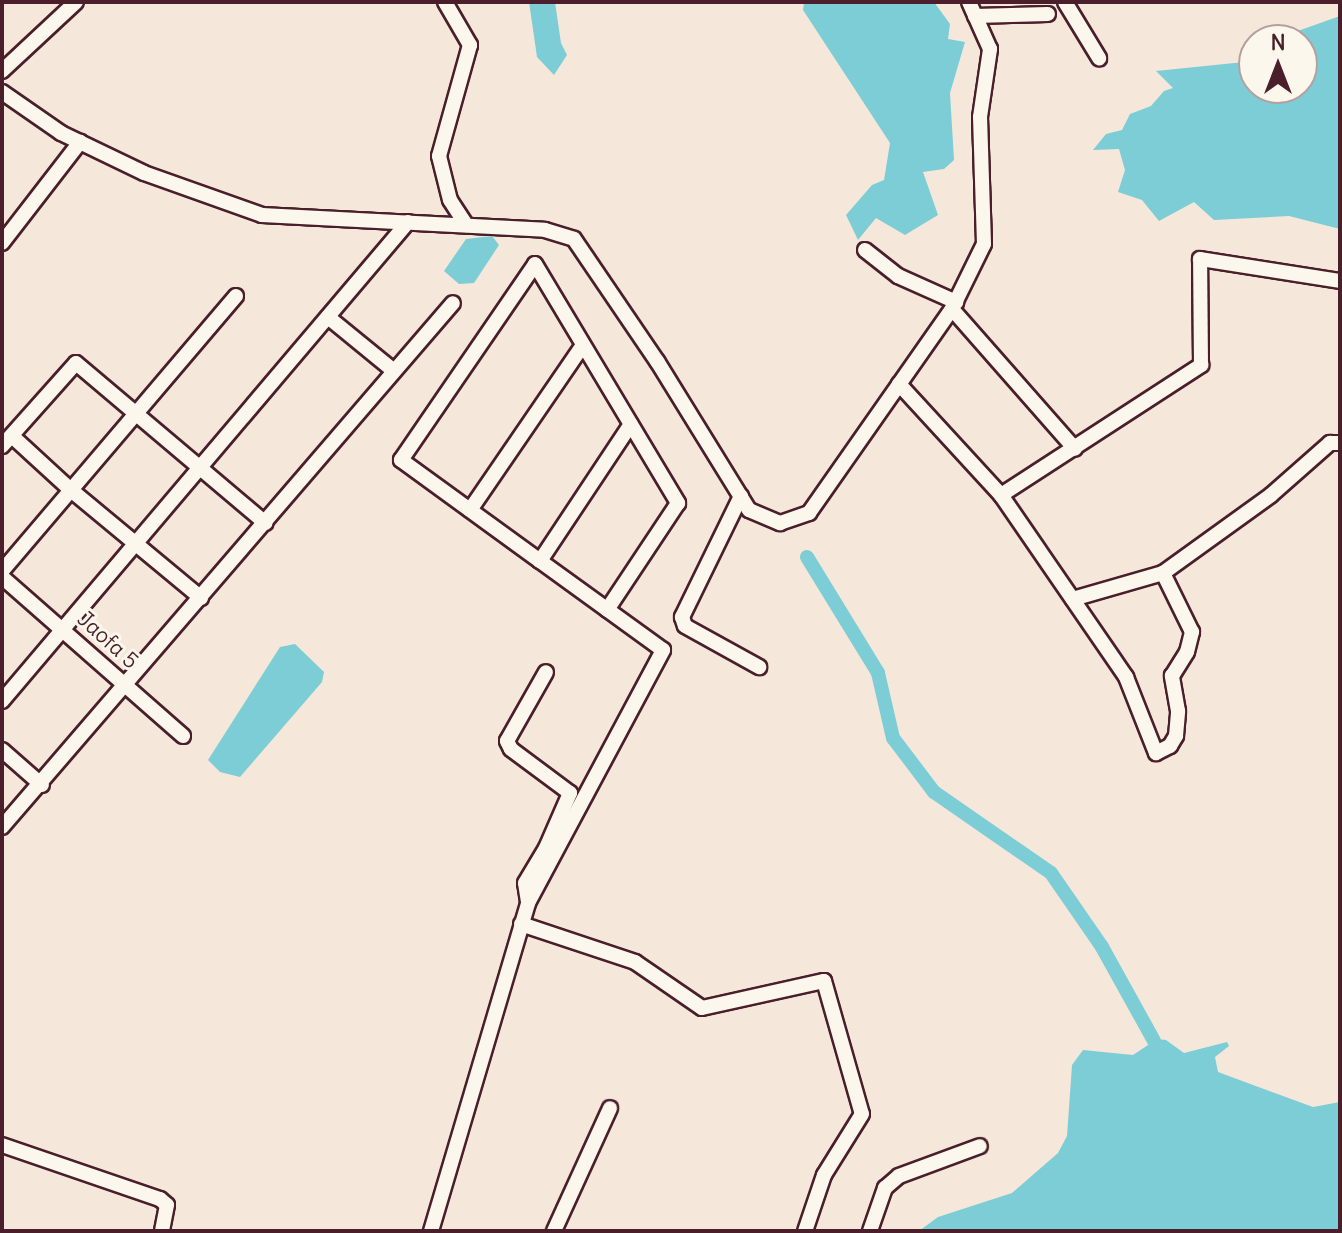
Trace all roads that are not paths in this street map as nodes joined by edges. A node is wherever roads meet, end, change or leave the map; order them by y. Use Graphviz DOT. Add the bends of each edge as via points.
graph roads {
  1 [pos="76,2"];
  2 [pos="445,2"];
  3 [pos="1065,2"];
  4 [pos="972,9"];
  5 [pos="1048,14"];
  6 [pos="1099,58"];
  7 [pos="2,71"];
  8 [pos="2,92"];
  9 [pos="80,142"];
  10 [pos="408,222"];
  11 [pos="466,225"];
  12 [pos="2,243"];
  13 [pos="865,250"];
  14 [pos="1340,281"];
  15 [pos="236,296"];
  16 [pos="453,303"];
  17 [pos="954,306"];
  18 [pos="328,317"];
  19 [pos="583,345"];
  20 [pos="394,371"];
  21 [pos="899,384"];
  22 [pos="136,414"];
  23 [pos="631,424"];
  24 [pos="7,441"];
  25 [pos="1340,443"];
  26 [pos="1075,449"];
  27 [pos="200,469"];
  28 [pos="71,490"];
  29 [pos="1001,495"];
  30 [pos="741,496"];
  31 [pos="470,510"];
  32 [pos="265,523"];
  33 [pos="136,545"];
  34 [pos="540,561"];
  35 [pos="1163,573"];
  36 [pos="2,574"];
  37 [pos="201,598"];
  38 [pos="1073,599"];
  39 [pos="607,610"];
  40 [pos="64,630"];
  41 [pos="759,667"];
  42 [pos="546,672"];
  43 [pos="126,685"];
  44 [pos="2,701"];
  45 [pos="183,736"];
  46 [pos="2,750"];
  47 [pos="42,785"];
  48 [pos="2,827"];
  49 [pos="528,903"];
  50 [pos="521,924"];
  51 [pos="610,1108"];
  52 [pos="2,1145"];
  53 [pos="980,1146"];
  54 [pos="162,1231"];
  55 [pos="431,1231"];
  56 [pos="554,1231"];
  57 [pos="805,1231"];
  58 [pos="870,1231"];
  1 -- 7 [label="street"];
  2 -- 11 [label="street" via="470,45 439,156 446,190"];
  3 -- 6 [label="street"];
  4 -- 5 [label="street"];
  4 -- 17 [label="street" via="990,49 980,117 984,244"];
  8 -- 9 [label="street"];
  9 -- 10 [label="street" via="144,173 262,215"];
  9 -- 12 [label="street"];
  10 -- 11 [label="street"];
  10 -- 18 [label="street"];
  11 -- 30 [label="street" via="545,230 574,239"];
  13 -- 17 [label="street" via="898,276"];
  14 -- 26 [label="street" via="1200,259 1201,365"];
  15 -- 22 [label="street"];
  16 -- 20 [label="street"];
  17 -- 21 [label="street"];
  17 -- 26 [label="street"];
  18 -- 20 [label="street"];
  18 -- 27 [label="street"];
  19 -- 23 [label="street"];
  19 -- 31 [label="street"];
  19 -- 31 [label="street" via="535,264 401,460"];
  20 -- 32 [label="street"];
  21 -- 29 [label="street"];
  21 -- 30 [label="street" via="809,513 780,523 749,510"];
  22 -- 24 [label="street" via="76,363"];
  22 -- 27 [label="street"];
  22 -- 28 [label="street"];
  23 -- 34 [label="street"];
  23 -- 39 [label="street" via="678,503"];
  24 -- 28 [label="street"];
  25 -- 35 [label="street" via="1330,443 1271,495"];
  26 -- 29 [label="street"];
  27 -- 32 [label="street"];
  27 -- 33 [label="street"];
  28 -- 33 [label="street"];
  28 -- 36 [label="street"];
  29 -- 38 [label="street"];
  30 -- 41 [label="street" via="682,617 685,626"];
  31 -- 34 [label="street"];
  32 -- 37 [label="street"];
  33 -- 37 [label="street"];
  33 -- 40 [label="street"];
  34 -- 39 [label="street"];
  35 -- 38 [label="street"];
  35 -- 38 [label="street" via="1192,632 1172,676 1176,736 1156,753 1126,677"];
  36 -- 40 [label="street, Jaofa 5"];
  37 -- 43 [label="street"];
  39 -- 49 [label="street" via="663,650"];
  40 -- 43 [label="street, Jaofa 5"];
  40 -- 44 [label="street"];
  42 -- 49 [label="street" via="507,741 570,793 525,883"];
  43 -- 45 [label="street, Jaofa 5"];
  43 -- 47 [label="street"];
  46 -- 47 [label="street"];
  47 -- 48 [label="street"];
  49 -- 50 [label="street"];
  50 -- 55 [label="street"];
  50 -- 57 [label="street" via="635,962 702,1008 824,981 862,1114 824,1175"];
  51 -- 56 [label="street"];
  52 -- 54 [label="street" via="160,1199 167,1205"];
  53 -- 58 [label="street" via="899,1176 885,1188"];
}
